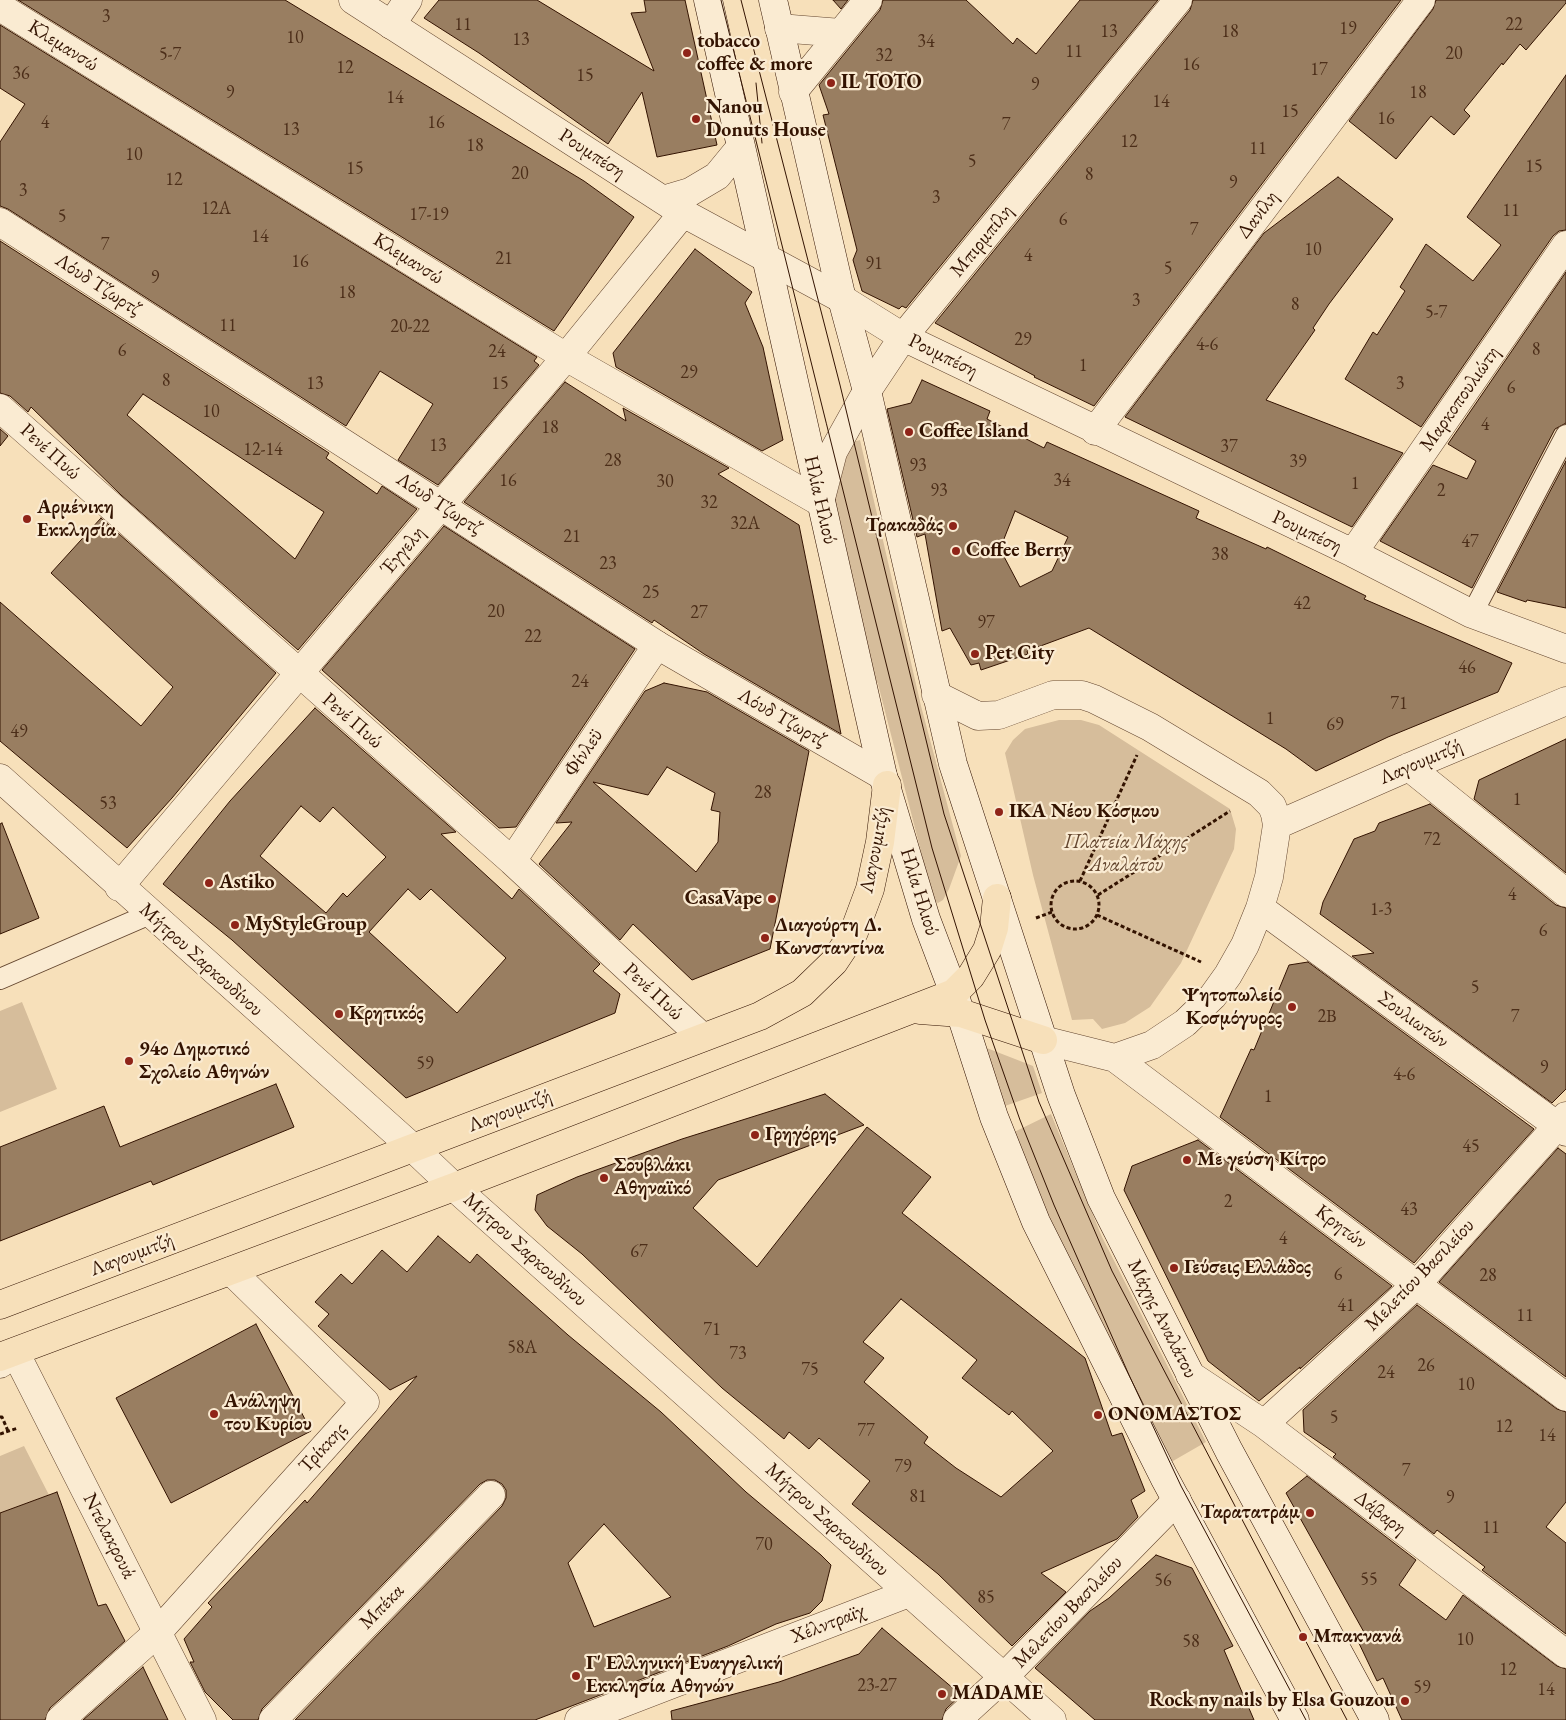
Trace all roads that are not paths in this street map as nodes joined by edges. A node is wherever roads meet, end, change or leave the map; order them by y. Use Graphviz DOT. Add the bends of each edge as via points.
graph roads {
  1 [pos="353,0"];
  2 [pos="408,0"];
  3 [pos="708,0"];
  4 [pos="773,0"];
  5 [pos="868,0"];
  6 [pos="1178,0"];
  7 [pos="1421,0"];
  8 [pos="0,7"];
  9 [pos="391,25"];
  10 [pos="779,28"];
  11 [pos="841,33"];
  12 [pos="793,92"];
  13 [pos="740,148"];
  14 [pos="673,206"];
  15 [pos="0,222"];
  16 [pos="1566,245"];
  17 [pos="766,259"];
  18 [pos="842,299"];
  19 [pos="904,337"];
  20 [pos="566,357"];
  21 [pos="867,391"];
  22 [pos="0,408"];
  23 [pos="1095,431"];
  24 [pos="1566,435"];
  25 [pos="820,502"];
  26 [pos="441,505"];
  27 [pos="1353,554"];
  28 [pos="1472,614"];
  29 [pos="657,645"];
  30 [pos="1566,649"];
  31 [pos="299,674"];
  32 [pos="936,695"];
  33 [pos="1566,702"];
  34 [pos="1409,767"];
  35 [pos="0,778"];
  36 [pos="885,781"];
  37 [pos="1277,825"];
  38 [pos="512,861"];
  39 [pos="119,887"];
  40 [pos="1566,893"];
  41 [pos="997,898"];
  42 [pos="1260,908"];
  43 [pos="150,914"];
  44 [pos="0,979"];
  45 [pos="958,1003"];
  46 [pos="702,1037"];
  47 [pos="1042,1040"];
  48 [pos="1115,1058"];
  49 [pos="1563,1125"];
  50 [pos="413,1148"];
  51 [pos="454,1187"];
  52 [pos="231,1271"];
  53 [pos="1417,1284"];
  54 [pos="0,1306"];
  55 [pos="5,1358"];
  56 [pos="1190,1375"];
  57 [pos="1566,1397"];
  58 [pos="1264,1424"];
  59 [pos="491,1495"];
  60 [pos="1177,1500"];
  61 [pos="909,1593"];
  62 [pos="158,1632"];
  63 [pos="1566,1654"];
  64 [pos="1004,1677"];
  65 [pos="60,1720"];
  66 [pos="202,1720"];
  67 [pos="273,1720"];
  68 [pos="579,1720"];
  69 [pos="957,1720"];
  70 [pos="1052,1720"];
  71 [pos="1295,1720"];
  72 [pos="1375,1720"];
  1 -- 9 [label="street, Ρουμπέση"];
  2 -- 9 [label="street"];
  3 -- 13 [label="street, Ηλία Ηλιού"];
  4 -- 10 [label="street"];
  5 -- 11 [label="street"];
  6 -- 19 [label="street, Μπιρμπίλη"];
  7 -- 23 [label="street, Δανίλη"];
  8 -- 20 [label="street, Κλεμανσώ"];
  9 -- 14 [label="street, Ρουμπέση"];
  10 -- 11 [label="street"];
  10 -- 12 [label="street"];
  11 -- 12 [label="street"];
  12 -- 18 [label="street"];
  13 -- 14 [label="street" via="717,176"];
  13 -- 17 [label="street, Ηλία Ηλιού"];
  14 -- 17 [label="street, Ρουμπέση"];
  14 -- 20 [label="street, Έγγελη"];
  15 -- 26 [label="street, Λόυδ Τζωρτζ"];
  16 -- 27 [label="street, Μαρκοπουλιώτη"];
  17 -- 18 [label="street, Ρουμπέση"];
  17 -- 25 [label="street, Ηλία Ηλιού"];
  18 -- 19 [label="street, Ρουμπέση"];
  18 -- 21 [label="street"];
  19 -- 21 [label="street, Μπιρμπίλη"];
  19 -- 23 [label="street, Ρουμπέση"];
  20 -- 25 [label="street, Κλεμανσώ"];
  20 -- 26 [label="street, Έγγελη"];
  21 -- 25 [label="street, Μπιρμπίλη" via="834,452"];
  21 -- 32 [label="street"];
  22 -- 31 [label="street, Ρενέ Πυώ"];
  23 -- 27 [label="street, Ρουμπέση"];
  24 -- 28 [label="lane"];
  25 -- 36 [label="street, Ηλία Ηλιού"];
  26 -- 29 [label="street, Λόυδ Τζωρτζ"];
  26 -- 31 [label="street, Έγγελη"];
  27 -- 28 [label="street, Ρουμπέση"];
  28 -- 30 [label="street, Ρουμπέση"];
  29 -- 36 [label="street, Λόυδ Τζωρτζ"];
  29 -- 38 [label="street, Φίνλεϋ"];
  31 -- 38 [label="street, Ρενέ Πυώ"];
  31 -- 39 [label="street, Έγγελη"];
  32 -- 37 [label="street" via="978,716 999,715 1053,695 1082,695 1150,727 1259,794 1272,806"];
  32 -- 41 [label="street" via="953,764"];
  33 -- 34 [label="street, Λαγουμιτζή"];
  34 -- 37 [label="street, Λαγουμιτζή"];
  34 -- 40 [label="street"];
  35 -- 39 [label="street, Μήτρου Σαρκουδίνου"];
  36 -- 45 [label="street, Ηλία Ηλιού" via="926,920"];
  36 -- 46 [label="main road, Λαγουμιτζή" via="880,842 870,889 854,932 834,962 802,993 760,1016"];
  37 -- 42 [label="street"];
  38 -- 46 [label="street, Ρενέ Πυώ"];
  39 -- 43 [label="street, Μήτρου Σαρκουδίνου"];
  41 -- 45 [label="main road" via="994,928 987,950"];
  41 -- 47 [label="street, Μάχης Αναλάτου"];
  42 -- 48 [label="street" via="1245,945 1212,996 1185,1023 1152,1045"];
  42 -- 49 [label="street, Σουλιωτών"];
  43 -- 44 [label="lane"];
  43 -- 50 [label="street, Μήτρου Σαρκουδίνου"];
  45 -- 47 [label="main road"];
  45 -- 51 [label="main road" via="911,1010"];
  45 -- 60 [label="street" via="994,1117 1036,1222"];
  46 -- 50 [label="main road, Λαγουμιτζή"];
  47 -- 48 [label="street"];
  47 -- 56 [label="street, Μάχης Αναλάτου" via="1101,1198"];
  48 -- 53 [label="street, Κρητών"];
  49 -- 53 [label="street, Μελετίου Βασιλείου"];
  50 -- 51 [label="street, Μήτρου Σαρκουδίνου"];
  50 -- 54 [label="main road, Λαγουμιτζή"];
  51 -- 52 [label="main road"];
  51 -- 61 [label="street, Μήτρου Σαρκουδίνου"];
  52 -- 55 [label="main road"];
  52 -- 62 [label="street, Τρίκκης" via="364,1402"];
  53 -- 57 [label="street, Κρητών"];
  53 -- 58 [label="street, Μελετίου Βασιλείου"];
  55 -- 62 [label="street, Ντελακρουά"];
  56 -- 58 [label="street, Δάβαρη"];
  56 -- 72 [label="street, Μάχης Αναλάτου"];
  58 -- 63 [label="street, Δάβαρη"];
  59 -- 67 [label="street, Μπέκα"];
  60 -- 64 [label="street, Μελετίου Βασιλείου"];
  60 -- 71 [label="street"];
  61 -- 64 [label="street, Μήτρου Σαρκουδίνου"];
  61 -- 68 [label="street, Χέλντραϊχ"];
  62 -- 65 [label="street"];
  62 -- 66 [label="street, Ντελακρουά"];
  64 -- 69 [label="street, Μελετίου Βασιλείου"];
  64 -- 70 [label="street, Μήτρου Σαρκουδίνου"];
}
